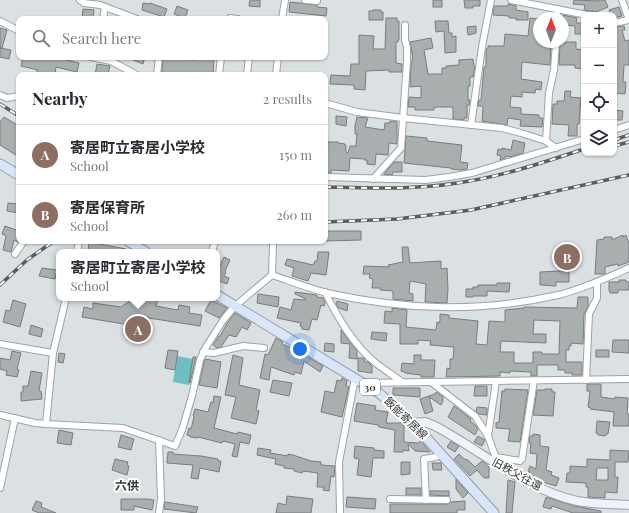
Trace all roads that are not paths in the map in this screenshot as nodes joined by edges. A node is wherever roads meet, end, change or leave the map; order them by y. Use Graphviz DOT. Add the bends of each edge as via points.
graph roads {
  1 [pos="80,0"];
  2 [pos="285,0"];
  3 [pos="305,0"];
  4 [pos="491,0"];
  5 [pos="511,0"];
  6 [pos="622,0"];
  7 [pos="317,1"];
  8 [pos="105,7"];
  9 [pos="558,9"];
  10 [pos="558,12"];
  11 [pos="581,14"];
  12 [pos="104,16"];
  13 [pos="129,16"];
  14 [pos="282,16"];
  15 [pos="629,20"];
  16 [pos="0,21"];
  17 [pos="617,22"];
  18 [pos="405,25"];
  19 [pos="16,29"];
  20 [pos="556,48"];
  21 [pos="106,60"];
  22 [pos="159,60"];
  23 [pos="221,60"];
  24 [pos="249,60"];
  25 [pos="278,60"];
  26 [pos="131,72"];
  27 [pos="157,72"];
  28 [pos="219,72"];
  29 [pos="247,72"];
  30 [pos="276,72"];
  31 [pos="0,95"];
  32 [pos="16,96"];
  33 [pos="328,104"];
  34 [pos="403,118"];
  35 [pos="471,125"];
  36 [pos="629,125"];
  37 [pos="617,129"];
  38 [pos="581,140"];
  39 [pos="546,141"];
  40 [pos="556,148"];
  41 [pos="0,164"];
  42 [pos="16,173"];
  43 [pos="328,178"];
  44 [pos="373,179"];
  45 [pos="22,244"];
  46 [pos="273,244"];
  47 [pos="15,254"];
  48 [pos="629,268"];
  49 [pos="272,275"];
  50 [pos="597,282"];
  51 [pos="325,292"];
  52 [pos="220,297"];
  53 [pos="65,301"];
  54 [pos="235,306"];
  55 [pos="0,344"];
  56 [pos="264,348"];
  57 [pos="203,352"];
  58 [pos="53,353"];
  59 [pos="355,378"];
  60 [pos="629,379"];
  61 [pos="534,380"];
  62 [pos="586,380"];
  63 [pos="496,381"];
  64 [pos="402,382"];
  65 [pos="431,382"];
  66 [pos="364,383"];
  67 [pos="0,415"];
  68 [pos="15,418"];
  69 [pos="413,423"];
  70 [pos="46,424"];
  71 [pos="488,436"];
  72 [pos="159,440"];
  73 [pos="441,453"];
  74 [pos="497,461"];
  75 [pos="0,488"];
  76 [pos="390,499"];
  77 [pos="426,500"];
  78 [pos="447,500"];
  79 [pos="629,505"];
  80 [pos="159,513"];
  81 [pos="340,513"];
  82 [pos="494,513"];
  1 -- 8 [label="street"];
  2 -- 14 [label="street"];
  3 -- 7 [label="street"];
  4 -- 35 [label="street"];
  5 -- 9 [label="street"];
  6 -- 15 [label="street"];
  8 -- 12 [label="street"];
  8 -- 13 [label="street"];
  9 -- 10 [label="street"];
  9 -- 11 [label="street"];
  15 -- 17 [label="street"];
  16 -- 19 [label="street"];
  18 -- 34 [label="street" via="407,62"];
  20 -- 39 [label="street"];
  21 -- 26 [label="street"];
  22 -- 27 [label="street"];
  23 -- 28 [label="street"];
  24 -- 29 [label="street"];
  25 -- 30 [label="street"];
  31 -- 32 [label="street" via="7,98"];
  33 -- 34 [label="street" via="358,112"];
  34 -- 35 [label="street"];
  34 -- 44 [label="street" via="401,148"];
  35 -- 39 [label="street" via="502,128"];
  36 -- 37 [label="street"];
  38 -- 40 [label="street"];
  39 -- 40 [label="street"];
  40 -- 44 [label="street" via="450,177 425,180"];
  41 -- 42 [label="main road"];
  43 -- 44 [label="street"];
  45 -- 47 [label="street"];
  46 -- 49 [label="street"];
  48 -- 50 [label="street"];
  49 -- 51 [label="street"];
  49 -- 54 [label="street"];
  50 -- 51 [label="street" via="559,294 519,302 454,308 378,302"];
  50 -- 62 [label="street" via="597,298 589,314"];
  51 -- 64 [label="street" via="357,344 376,363"];
  52 -- 54 [label="main road, 飯能寄居線 / 30"];
  53 -- 58 [label="street"];
  54 -- 57 [label="street"];
  54 -- 59 [label="main road, 飯能寄居線 / 30"];
  55 -- 58 [label="street"];
  56 -- 57 [label="street" via="243,346"];
  57 -- 72 [label="street" via="182,430 175,446"];
  58 -- 70 [label="street"];
  59 -- 66 [label="main road, 飯能寄居線 / 30"];
  59 -- 81 [label="street" via="339,462"];
  60 -- 62 [label="street"];
  61 -- 62 [label="street"];
  61 -- 63 [label="street"];
  61 -- 74 [label="street" via="522,459"];
  63 -- 65 [label="street"];
  63 -- 71 [label="street"];
  64 -- 65 [label="street"];
  64 -- 66 [label="street"];
  65 -- 71 [label="street" via="475,416"];
  66 -- 69 [label="main road, 飯能寄居線 / 30" via="392,403"];
  67 -- 68 [label="street"];
  68 -- 70 [label="street"];
  68 -- 75 [label="street"];
  69 -- 73 [label="main road, 飯能寄居線 / 30"];
  69 -- 74 [label="street, 旧秩父往還" via="425,422 435,426"];
  70 -- 72 [label="street" via="123,428"];
  71 -- 74 [label="street"];
  72 -- 80 [label="street"];
  73 -- 77 [label="street" via="436,457 424,458"];
  73 -- 82 [label="main road, 飯能寄居線 / 30"];
  74 -- 79 [label="street, 旧秩父往還" via="527,482 562,496 578,501"];
  76 -- 77 [label="street"];
  77 -- 78 [label="street"];
}
